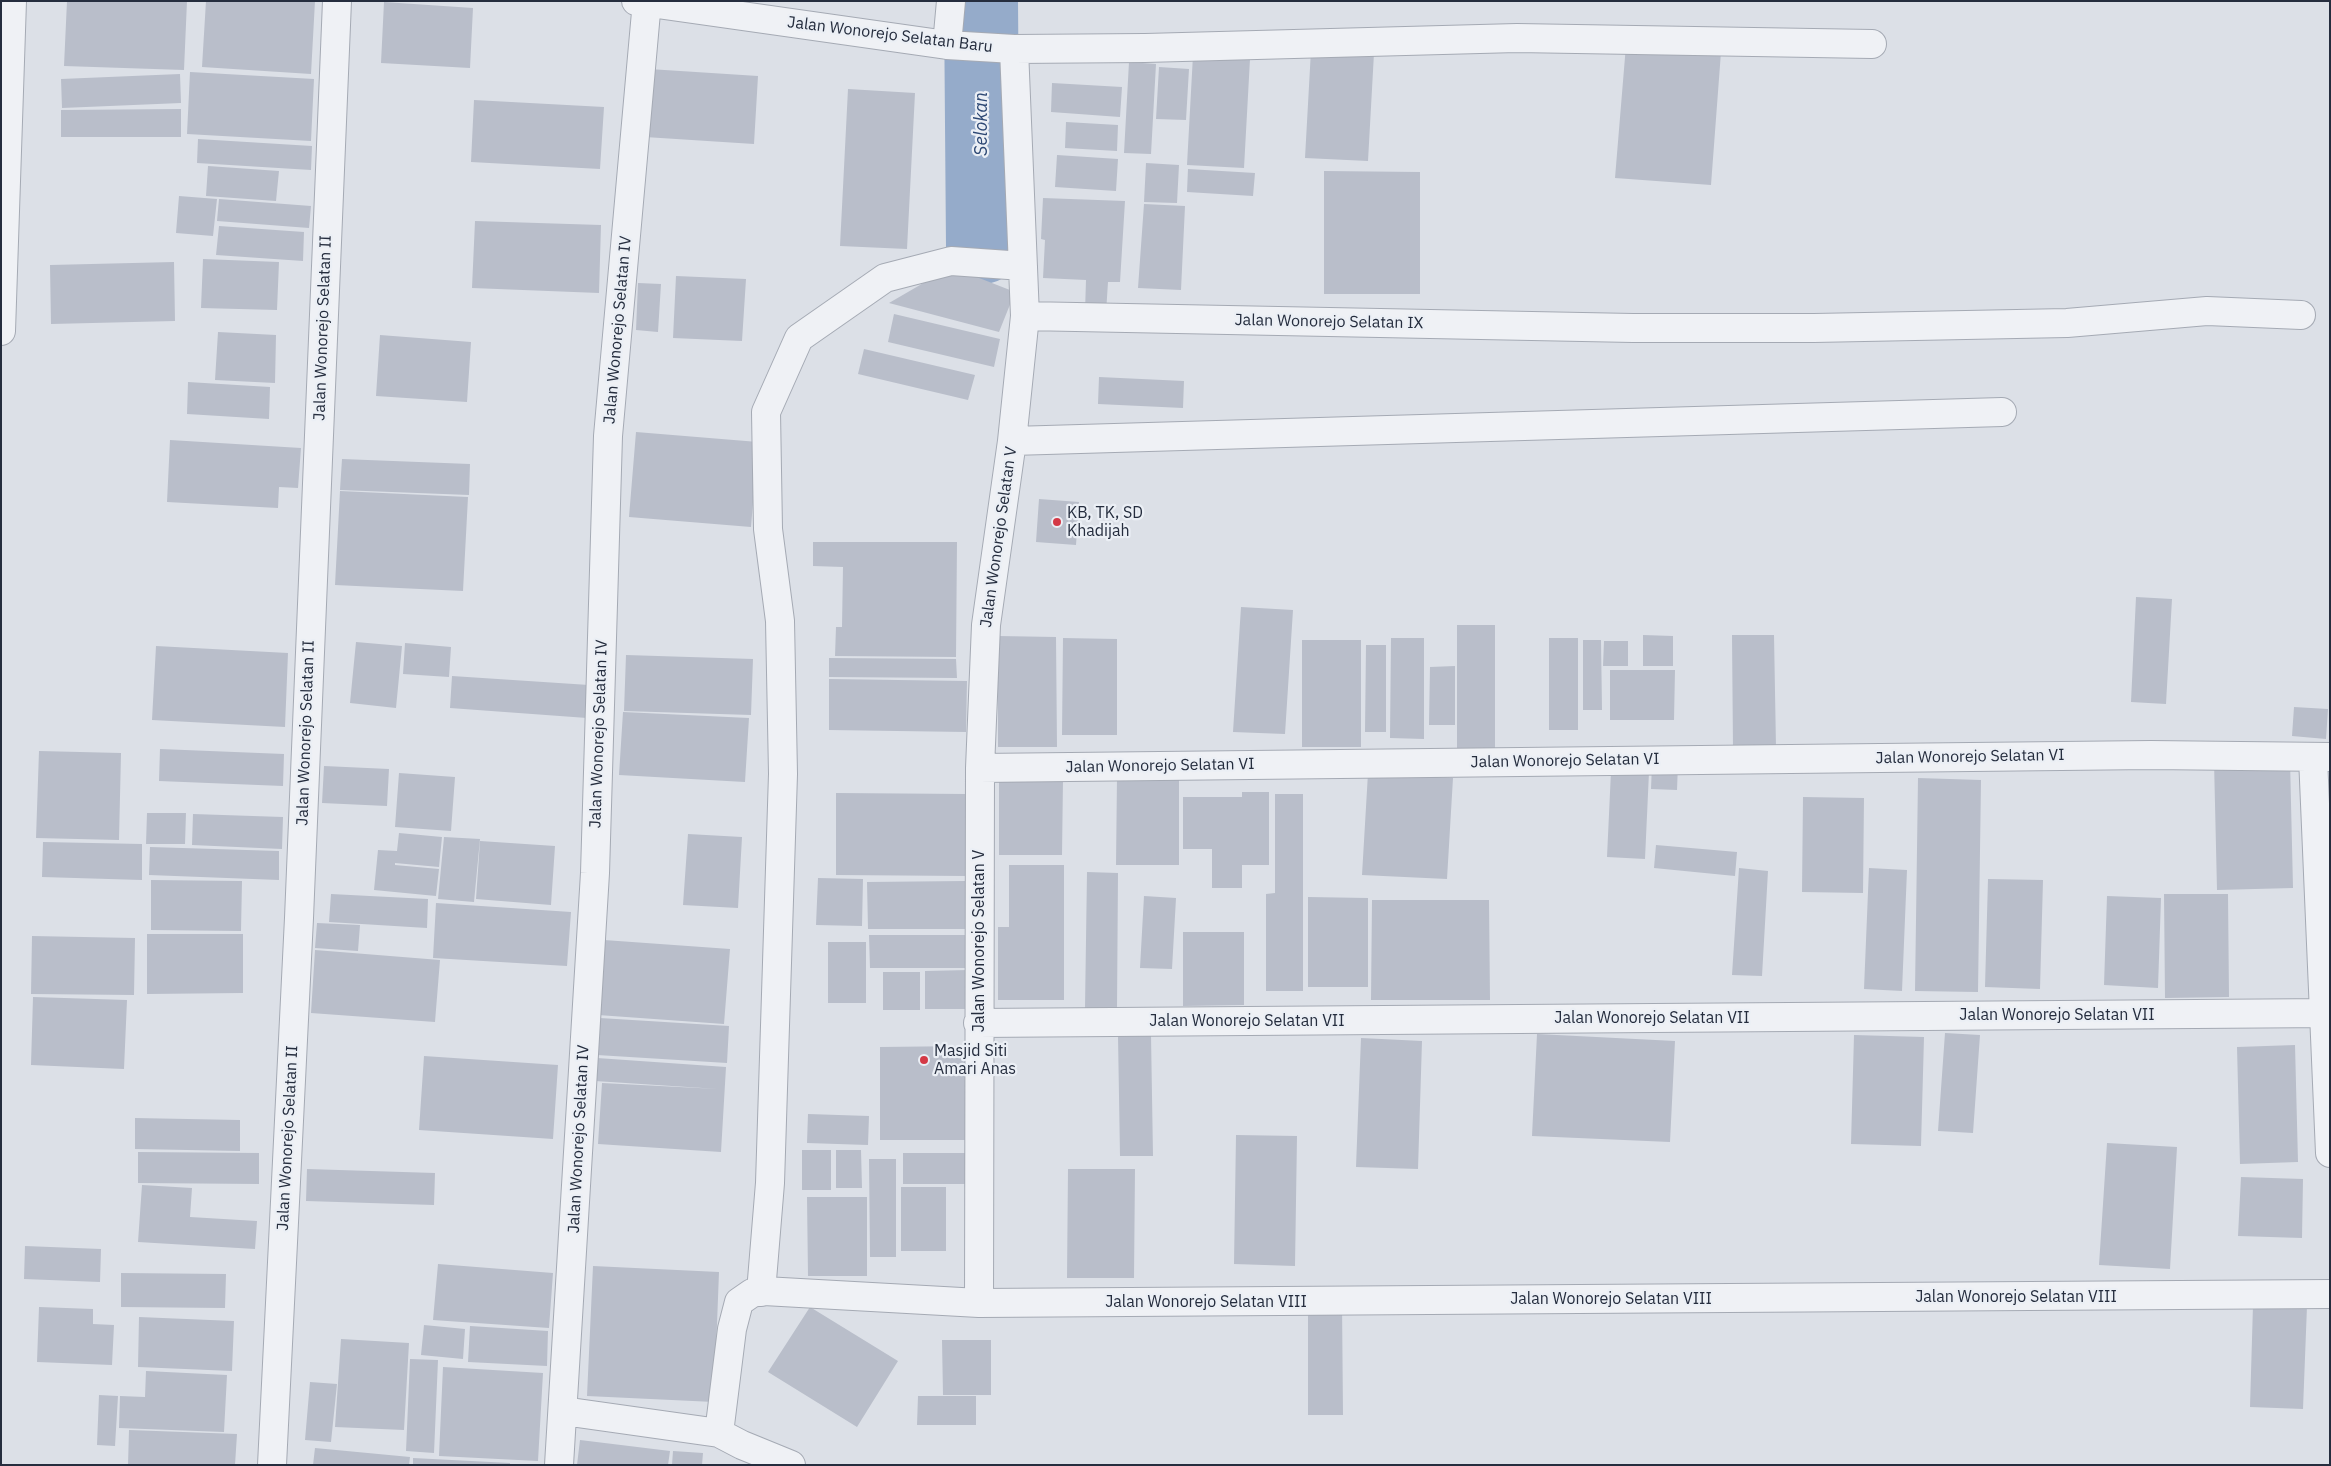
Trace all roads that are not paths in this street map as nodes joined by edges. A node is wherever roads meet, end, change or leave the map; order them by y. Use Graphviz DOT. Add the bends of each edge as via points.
graph roads {
  1 [pos="12,1"];
  2 [pos="337,1"];
  3 [pos="951,1"];
  4 [pos="643,2"];
  5 [pos="1872,44"];
  6 [pos="957,45"];
  7 [pos="1007,48"];
  8 [pos="1023,266"];
  9 [pos="2301,315"];
  10 [pos="1025,316"];
  11 [pos="1,331"];
  12 [pos="2002,412"];
  13 [pos="1012,441"];
  14 [pos="2321,757"];
  15 [pos="980,768"];
  16 [pos="2327,1013"];
  17 [pos="978,1023"];
  18 [pos="2330,1153"];
  19 [pos="763,1291"];
  20 [pos="2330,1294"];
  21 [pos="979,1303"];
  22 [pos="563,1412"];
  23 [pos="720,1433"];
  24 [pos="785,1463"];
  25 [pos="272,1465"];
  26 [pos="559,1465"];
  1 -- 11 [label="street"];
  2 -- 25 [label="street, Jalan Wonorejo Selatan II"];
  3 -- 6 [label="street"];
  4 -- 6 [label="street, Jalan Wonorejo Selatan Baru"];
  4 -- 22 [label="street, Jalan Wonorejo Selatan IV" via="608,436 595,873"];
  5 -- 7 [label="street, Jalan Wonorejo Selatan Baru" via="1517,38 1145,48"];
  6 -- 7 [label="street, Jalan Wonorejo Selatan Baru"];
  7 -- 8 [label="street, Jalan Wonorejo Selatan V"];
  8 -- 10 [label="street, Jalan Wonorejo Selatan V"];
  8 -- 19 [label="street" via="951,261 885,278 799,338 766,412 768,529 780,621 783,774 770,1183"];
  9 -- 10 [label="street, Jalan Wonorejo Selatan IX" via="2207,311 2067,322 1921,327 1634,328"];
  10 -- 13 [label="street, Jalan Wonorejo Selatan V"];
  12 -- 13 [label="street"];
  13 -- 15 [label="street, Jalan Wonorejo Selatan V" via="986,626"];
  14 -- 15 [label="street, Jalan Wonorejo Selatan VI" via="2151,755"];
  14 -- 16 [label="street"];
  15 -- 17 [label="street, Jalan Wonorejo Selatan V"];
  16 -- 17 [label="street, Jalan Wonorejo Selatan VII"];
  16 -- 18 [label="street"];
  17 -- 21 [label="street, Jalan Wonorejo Selatan V"];
  19 -- 21 [label="street"];
  19 -- 23 [label="street" via="752,1293 739,1302 732,1328"];
  20 -- 21 [label="street, Jalan Wonorejo Selatan VIII"];
  22 -- 23 [label="street"];
  22 -- 26 [label="street, Jalan Wonorejo Selatan IV"];
  23 -- 24 [label="street"];
}
